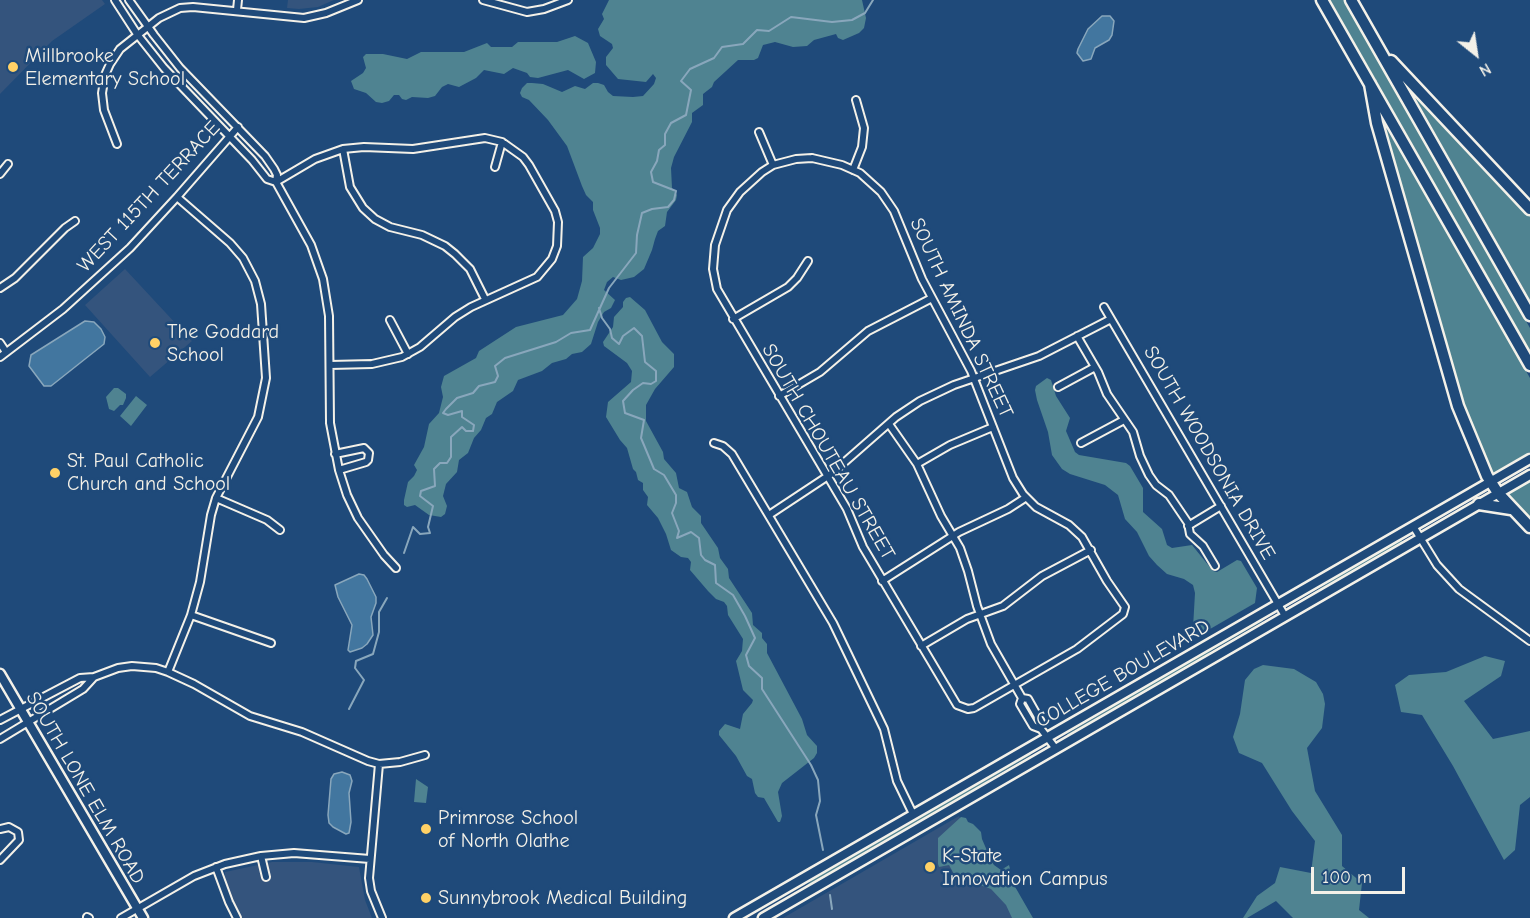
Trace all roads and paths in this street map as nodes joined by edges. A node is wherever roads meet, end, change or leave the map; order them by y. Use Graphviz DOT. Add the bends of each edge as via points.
graph roads {
  1 [pos="115,0"];
  2 [pos="129,0"];
  3 [pos="238,0"];
  4 [pos="358,0"];
  5 [pos="483,0"];
  6 [pos="568,0"];
  7 [pos="1322,0"];
  8 [pos="1351,0"];
  9 [pos="237,10"];
  10 [pos="147,26"];
  11 [pos="137,34"];
  12 [pos="1377,46"];
  13 [pos="1370,84"];
  14 [pos="856,100"];
  15 [pos="238,127"];
  16 [pos="759,132"];
  17 [pos="229,137"];
  18 [pos="502,142"];
  19 [pos="117,144"];
  20 [pos="343,149"];
  21 [pos="812,158"];
  22 [pos="8,165"];
  23 [pos="773,165"];
  24 [pos="495,166"];
  25 [pos="853,170"];
  26 [pos="0,174"];
  27 [pos="276,183"];
  28 [pos="177,197"];
  29 [pos="1530,209"];
  30 [pos="75,221"];
  31 [pos="808,261"];
  32 [pos="0,288"];
  33 [pos="932,298"];
  34 [pos="485,299"];
  35 [pos="1104,307"];
  36 [pos="1530,315"];
  37 [pos="733,319"];
  38 [pos="1111,319"];
  39 [pos="390,320"];
  40 [pos="1077,336"];
  41 [pos="0,343"];
  42 [pos="6,352"];
  43 [pos="408,354"];
  44 [pos="0,357"];
  45 [pos="330,365"];
  46 [pos="1530,365"];
  47 [pos="1095,367"];
  48 [pos="974,379"];
  49 [pos="1059,387"];
  50 [pos="779,396"];
  51 [pos="1124,420"];
  52 [pos="889,424"];
  53 [pos="993,427"];
  54 [pos="714,443"];
  55 [pos="1081,444"];
  56 [pos="335,454"];
  57 [pos="1530,459"];
  58 [pos="917,464"];
  59 [pos="339,470"];
  60 [pos="1530,475"];
  61 [pos="828,476"];
  62 [pos="1491,482"];
  63 [pos="1498,493"];
  64 [pos="216,498"];
  65 [pos="1025,498"];
  66 [pos="1479,504"];
  67 [pos="1221,506"];
  68 [pos="1511,509"];
  69 [pos="769,515"];
  70 [pos="1188,526"];
  71 [pos="1413,526"];
  72 [pos="1530,527"];
  73 [pos="280,531"];
  74 [pos="953,536"];
  75 [pos="1420,538"];
  76 [pos="1090,550"];
  77 [pos="1215,566"];
  78 [pos="396,568"];
  79 [pos="882,581"];
  80 [pos="1278,603"];
  81 [pos="980,614"];
  82 [pos="190,615"];
  83 [pos="1286,616"];
  84 [pos="1530,641"];
  85 [pos="271,643"];
  86 [pos="921,646"];
  87 [pos="168,672"];
  88 [pos="0,674"];
  89 [pos="94,677"];
  90 [pos="1014,684"];
  91 [pos="20,709"];
  92 [pos="0,720"];
  93 [pos="27,722"];
  94 [pos="1044,733"];
  95 [pos="0,739"];
  96 [pos="1056,749"];
  97 [pos="425,755"];
  98 [pos="379,764"];
  99 [pos="913,814"];
  100 [pos="0,829"];
  101 [pos="261,856"];
  102 [pos="370,859"];
  103 [pos="0,860"];
  104 [pos="216,867"];
  105 [pos="266,877"];
  106 [pos="136,908"];
  107 [pos="121,918"];
  108 [pos="142,918"];
  109 [pos="237,918"];
  110 [pos="382,918"];
  111 [pos="734,918"];
  112 [pos="763,918"];
  1 -- 11 [label="street"];
  2 -- 10 [label="street"];
  3 -- 9 [label="street"];
  4 -- 9 [label="street" via="304,18"];
  5 -- 6 [label="street" via="527,12"];
  7 -- 13 [label="highway"];
  8 -- 12 [label="highway"];
  9 -- 10 [label="street" via="180,8"];
  10 -- 11 [label="street"];
  10 -- 15 [label="street" via="180,68"];
  11 -- 17 [label="street"];
  11 -- 19 [label="street" via="115,56 103,85 104,110"];
  12 -- 29 [label="highway"];
  12 -- 36 [label="highway"];
  13 -- 46 [label="highway"];
  13 -- 62 [label="highway" via="1377,123 1444,361 1458,406"];
  14 -- 25 [label="street" via="864,128"];
  15 -- 17 [label="street, WEST 115TH TERRACE"];
  15 -- 27 [label="street" via="270,163 277,175"];
  16 -- 23 [label="street"];
  17 -- 27 [label="street" via="267,179"];
  17 -- 28 [label="street, WEST 115TH TERRACE"];
  18 -- 20 [label="street" via="484,138 413,149"];
  18 -- 24 [label="street"];
  18 -- 34 [label="street" via="529,165 549,199 558,222 557,246 537,277"];
  20 -- 27 [label="street" via="315,159"];
  20 -- 34 [label="street" via="350,187 363,208 390,227 435,240 450,250 470,269"];
  21 -- 23 [label="street, SOUTH CHOUTEAU STREET"];
  21 -- 25 [label="street, SOUTH AMINDA STREET"];
  22 -- 26 [label="street"];
  23 -- 37 [label="street, SOUTH CHOUTEAU STREET" via="753,178 727,210 715,245 712,269 717,289"];
  25 -- 33 [label="street, SOUTH AMINDA STREET" via="882,192 894,211"];
  27 -- 45 [label="street" via="311,244 323,279"];
  28 -- 42 [label="street, WEST 115TH TERRACE" via="87,288"];
  28 -- 64 [label="street" via="243,258 255,280 261,304 266,378 262,401 258,417"];
  30 -- 32 [label="street"];
  31 -- 37 [label="street" via="789,287"];
  33 -- 48 [label="street, SOUTH AMINDA STREET"];
  33 -- 50 [label="street" via="868,331 820,372"];
  34 -- 43 [label="street"];
  35 -- 38 [label="street, SOUTH WOODSONIA DRIVE"];
  37 -- 50 [label="street, SOUTH CHOUTEAU STREET"];
  38 -- 40 [label="street"];
  38 -- 67 [label="street, SOUTH WOODSONIA DRIVE"];
  39 -- 43 [label="street"];
  40 -- 47 [label="street"];
  40 -- 48 [label="street" via="1039,356"];
  41 -- 42 [label="street"];
  42 -- 44 [label="street, WEST 115TH TERRACE"];
  43 -- 45 [label="street" via="372,364"];
  45 -- 56 [label="street" via="330,423"];
  47 -- 49 [label="street"];
  47 -- 51 [label="street"];
  48 -- 52 [label="street" via="920,401"];
  48 -- 53 [label="street, SOUTH AMINDA STREET"];
  50 -- 61 [label="street, SOUTH CHOUTEAU STREET"];
  51 -- 55 [label="street"];
  51 -- 70 [label="street" via="1133,432 1149,475 1169,495"];
  52 -- 58 [label="street"];
  52 -- 61 [label="street"];
  53 -- 58 [label="street"];
  53 -- 65 [label="street, SOUTH AMINDA STREET"];
  54 -- 69 [label="street" via="732,454"];
  56 -- 59 [label="street"];
  56 -- 59 [label="street" via="364,448 369,453 366,462"];
  57 -- 62 [label="main road, COLLEGE BOULEVARD"];
  58 -- 74 [label="street"];
  59 -- 78 [label="street" via="358,518"];
  60 -- 63 [label="main road, COLLEGE BOULEVARD"];
  61 -- 69 [label="street"];
  61 -- 79 [label="street, SOUTH CHOUTEAU STREET"];
  62 -- 63 [label="highway"];
  62 -- 71 [label="main road, COLLEGE BOULEVARD"];
  63 -- 66 [label="main road, COLLEGE BOULEVARD"];
  63 -- 68 [label="highway"];
  64 -- 73 [label="street" via="260,516"];
  64 -- 82 [label="street"];
  65 -- 74 [label="street"];
  65 -- 76 [label="street, SOUTH AMINDA STREET" via="1069,525"];
  66 -- 68 [label="highway"];
  66 -- 75 [label="main road, COLLEGE BOULEVARD"];
  67 -- 70 [label="street"];
  67 -- 80 [label="street, SOUTH WOODSONIA DRIVE"];
  68 -- 72 [label="highway"];
  69 -- 99 [label="street" via="833,623 888,739 897,782"];
  70 -- 77 [label="street"];
  71 -- 75 [label="street"];
  71 -- 80 [label="main road, COLLEGE BOULEVARD"];
  74 -- 79 [label="street"];
  74 -- 81 [label="street" via="966,563"];
  75 -- 83 [label="main road, COLLEGE BOULEVARD"];
  75 -- 84 [label="street" via="1459,589"];
  76 -- 81 [label="street" via="1042,576 1003,606"];
  76 -- 90 [label="street, SOUTH AMINDA STREET" via="1125,611 1077,649"];
  79 -- 86 [label="street, SOUTH CHOUTEAU STREET"];
  80 -- 83 [label="street, SOUTH WOODSONIA DRIVE"];
  80 -- 94 [label="main road, COLLEGE BOULEVARD"];
  81 -- 86 [label="street"];
  81 -- 90 [label="street" via="991,644"];
  82 -- 85 [label="street"];
  82 -- 87 [label="street"];
  83 -- 96 [label="main road, COLLEGE BOULEVARD"];
  86 -- 90 [label="street, SOUTH CHOUTEAU STREET" via="962,708 974,708"];
  87 -- 89 [label="street" via="132,666 107,670"];
  87 -- 98 [label="street" via="250,716 302,732"];
  88 -- 91 [label="main road, SOUTH LONE ELM ROAD"];
  89 -- 91 [label="street" via="80,678"];
  89 -- 93 [label="street" via="83,689"];
  90 -- 94 [label="street" via="1033,726"];
  91 -- 92 [label="street"];
  91 -- 93 [label="main road, SOUTH LONE ELM ROAD"];
  93 -- 95 [label="street"];
  93 -- 106 [label="main road, SOUTH LONE ELM ROAD"];
  94 -- 96 [label="street"];
  94 -- 99 [label="main road, COLLEGE BOULEVARD"];
  96 -- 112 [label="main road, COLLEGE BOULEVARD"];
  97 -- 98 [label="street"];
  98 -- 102 [label="street"];
  99 -- 111 [label="main road, COLLEGE BOULEVARD"];
  100 -- 103 [label="street" via="9,827 18,832 19,840"];
  101 -- 102 [label="street" via="294,852"];
  101 -- 104 [label="street"];
  101 -- 105 [label="street"];
  102 -- 110 [label="street" via="371,891"];
  104 -- 106 [label="street"];
  104 -- 109 [label="street"];
  106 -- 107 [label="street"];
  106 -- 108 [label="main road, SOUTH LONE ELM ROAD"];
}
